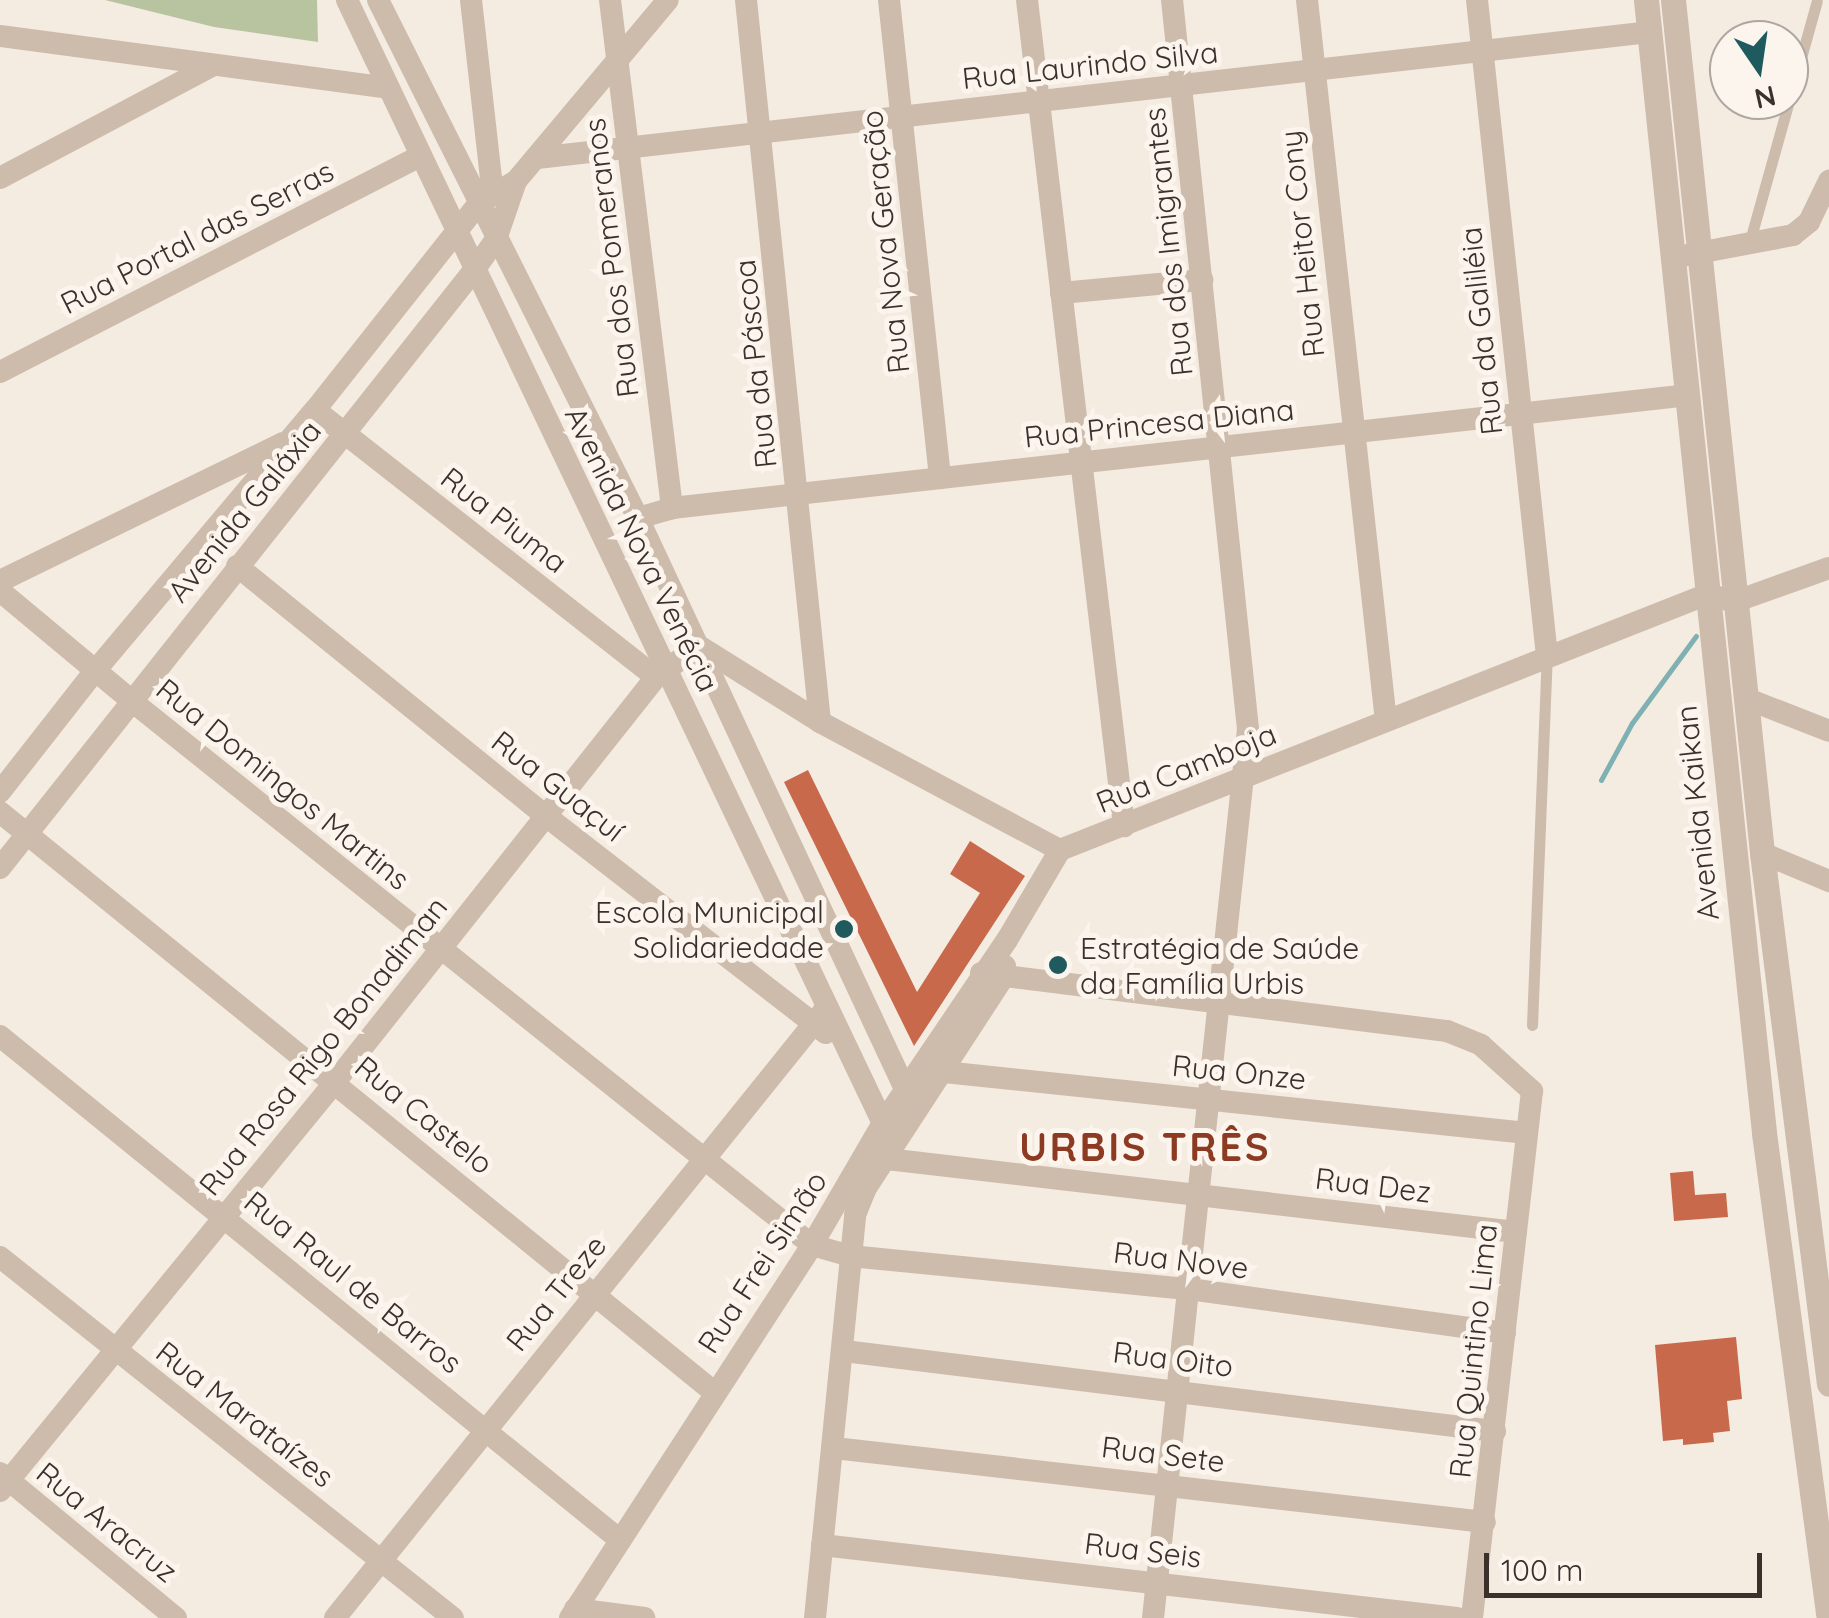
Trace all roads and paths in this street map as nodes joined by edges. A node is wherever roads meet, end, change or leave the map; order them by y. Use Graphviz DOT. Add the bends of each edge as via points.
graph roads {
  1 [pos="346,0"];
  2 [pos="378,0"];
  3 [pos="471,0"];
  4 [pos="610,0"];
  5 [pos="668,0"];
  6 [pos="746,0"];
  7 [pos="889,0"];
  8 [pos="1027,0"];
  9 [pos="1172,0"];
  10 [pos="1306,0"];
  11 [pos="1477,0"];
  12 [pos="1646,0"];
  13 [pos="1673,0"];
  14 [pos="1817,1"];
  15 [pos="1649,32"];
  16 [pos="0,36"];
  17 [pos="1482,51"];
  18 [pos="618,61"];
  19 [pos="213,64"];
  20 [pos="1314,70"];
  21 [pos="1182,87"];
  22 [pos="388,88"];
  23 [pos="1038,101"];
  24 [pos="902,115"];
  25 [pos="760,131"];
  26 [pos="626,146"];
  27 [pos="421,156"];
  28 [pos="537,158"];
  29 [pos="0,178"];
  30 [pos="516,181"];
  31 [pos="1829,182"];
  32 [pos="486,199"];
  33 [pos="457,232"];
  34 [pos="496,238"];
  35 [pos="1750,244"];
  36 [pos="1687,255"];
  37 [pos="475,269"];
  38 [pos="1202,280"];
  39 [pos="1060,293"];
  40 [pos="0,372"];
  41 [pos="1689,394"];
  42 [pos="315,410"];
  43 [pos="1519,414"];
  44 [pos="1351,432"];
  45 [pos="345,433"];
  46 [pos="291,439"];
  47 [pos="1221,448"];
  48 [pos="1083,463"];
  49 [pos="940,478"];
  50 [pos="618,480"];
  51 [pos="800,494"];
  52 [pos="586,501"];
  53 [pos="672,508"];
  54 [pos="638,518"];
  55 [pos="237,566"];
  56 [pos="1823,574"];
  57 [pos="1,580"];
  58 [pos="1720,598"];
  59 [pos="699,646"];
  60 [pos="1546,656"];
  61 [pos="95,671"];
  62 [pos="661,672"];
  63 [pos="1745,698"];
  64 [pos="133,702"];
  65 [pos="1386,720"];
  66 [pos="820,722"];
  67 [pos="1829,732"];
  68 [pos="1242,776"];
  69 [pos="0,792"];
  70 [pos="0,812"];
  71 [pos="546,816"];
  72 [pos="1124,826"];
  73 [pos="27,835"];
  74 [pos="1060,850"];
  75 [pos="1762,853"];
  76 [pos="0,868"];
  77 [pos="1829,881"];
  78 [pos="839,948"];
  79 [pos="441,949"];
  80 [pos="806,964"];
  81 [pos="992,975"];
  82 [pos="1222,1003"];
  83 [pos="821,1016"];
  84 [pos="1532,1025"];
  85 [pos="0,1036"];
  86 [pos="944,1072"];
  87 [pos="335,1082"];
  88 [pos="905,1090"];
  89 [pos="1212,1098"];
  90 [pos="882,1123"];
  91 [pos="1527,1133"];
  92 [pos="878,1153"];
  93 [pos="702,1160"];
  94 [pos="1199,1195"];
  95 [pos="224,1217"];
  96 [pos="1516,1232"];
  97 [pos="812,1245"];
  98 [pos="0,1256"];
  99 [pos="850,1256"];
  100 [pos="1189,1290"];
  101 [pos="594,1292"];
  102 [pos="1505,1333"];
  103 [pos="114,1348"];
  104 [pos="844,1351"];
  105 [pos="1829,1384"];
  106 [pos="1175,1389"];
  107 [pos="714,1392"];
  108 [pos="487,1428"];
  109 [pos="1494,1430"];
  110 [pos="834,1448"];
  111 [pos="3,1481"];
  112 [pos="1167,1484"];
  113 [pos="1484,1522"];
  114 [pos="620,1540"];
  115 [pos="822,1544"];
  116 [pos="382,1560"];
  117 [pos="1157,1582"];
  118 [pos="572,1614"];
  119 [pos="176,1618"];
  120 [pos="335,1618"];
  121 [pos="453,1618"];
  122 [pos="644,1618"];
  123 [pos="815,1618"];
  124 [pos="1152,1618"];
  125 [pos="1457,1618"];
  126 [pos="1472,1618"];
  127 [pos="1828,1618"];
  1 -- 22 [label="street, Avenida Nova Venécia"];
  2 -- 32 [label="street, Avenida Nova Venécia"];
  3 -- 32 [label="street"];
  4 -- 18 [label="street, Rua dos Pomeranos"];
  5 -- 18 [label="street"];
  6 -- 25 [label="street, Rua da Páscoa"];
  7 -- 24 [label="street, Rua Nova Geração"];
  8 -- 23 [label="street"];
  9 -- 21 [label="street, Rua dos Imigrantes"];
  10 -- 20 [label="street, Rua Heitor Cony"];
  11 -- 17 [label="street, Rua da Galiléia"];
  12 -- 15 [label="street, Avenida Kaikan"];
  13 -- 36 [label="street, Avenida Kaikan"];
  14 -- 35 [label="lane"];
  15 -- 17 [label="street, Rua Laurindo Silva"];
  15 -- 36 [label="street, Avenida Kaikan"];
  16 -- 19 [label="street"];
  17 -- 20 [label="street, Rua Laurindo Silva"];
  17 -- 43 [label="street, Rua da Galiléia"];
  18 -- 26 [label="street, Rua dos Pomeranos"];
  18 -- 28 [label="street"];
  19 -- 22 [label="street"];
  19 -- 29 [label="street"];
  20 -- 21 [label="street, Rua Laurindo Silva"];
  20 -- 44 [label="street, Rua Heitor Cony"];
  21 -- 23 [label="street, Rua Laurindo Silva"];
  21 -- 38 [label="street, Rua dos Imigrantes"];
  22 -- 27 [label="street, Avenida Nova Venécia"];
  23 -- 24 [label="street, Rua Laurindo Silva"];
  23 -- 39 [label="street"];
  24 -- 25 [label="street, Rua Laurindo Silva"];
  24 -- 49 [label="street, Rua Nova Geração"];
  25 -- 26 [label="street, Rua Laurindo Silva"];
  25 -- 51 [label="street, Rua da Páscoa"];
  26 -- 28 [label="street, Rua Laurindo Silva"];
  26 -- 53 [label="street, Rua dos Pomeranos"];
  27 -- 33 [label="street, Avenida Nova Venécia"];
  27 -- 40 [label="street, Rua Portal das Serras"];
  28 -- 30 [label="street"];
  30 -- 32 [label="street"];
  30 -- 34 [label="street, Avenida Galáxia"];
  31 -- 35 [label="street" via="1809,222 1793,235"];
  32 -- 33 [label="street, Avenida Galáxia"];
  32 -- 34 [label="street, Avenida Nova Venécia"];
  33 -- 37 [label="street, Avenida Nova Venécia"];
  33 -- 42 [label="street, Avenida Galáxia"];
  34 -- 37 [label="street, Avenida Galáxia"];
  34 -- 50 [label="street, Avenida Nova Venécia"];
  35 -- 36 [label="street"];
  36 -- 41 [label="street, Avenida Kaikan"];
  36 -- 58 [label="street, Avenida Kaikan"];
  37 -- 45 [label="street, Avenida Galáxia"];
  37 -- 52 [label="street, Avenida Nova Venécia"];
  38 -- 39 [label="street"];
  38 -- 47 [label="street, Rua dos Imigrantes"];
  39 -- 48 [label="street"];
  41 -- 43 [label="street, Rua Princesa Diana"];
  41 -- 58 [label="street, Avenida Kaikan"];
  42 -- 45 [label="street, Rua Piuma"];
  42 -- 46 [label="street, Avenida Galáxia"];
  43 -- 44 [label="street, Rua Princesa Diana"];
  43 -- 60 [label="street, Rua da Galiléia"];
  44 -- 47 [label="street, Rua Princesa Diana"];
  44 -- 65 [label="street, Rua Heitor Cony"];
  45 -- 55 [label="street, Avenida Galáxia"];
  45 -- 62 [label="street, Rua Piuma"];
  46 -- 57 [label="street"];
  46 -- 61 [label="street, Avenida Galáxia"];
  47 -- 48 [label="street, Rua Princesa Diana"];
  47 -- 68 [label="street, Rua dos Imigrantes" via="1248,729"];
  48 -- 49 [label="street, Rua Princesa Diana"];
  48 -- 72 [label="street"];
  49 -- 51 [label="street, Rua Princesa Diana"];
  50 -- 52 [label="street"];
  50 -- 54 [label="street, Avenida Nova Venécia"];
  51 -- 53 [label="street, Rua Princesa Diana"];
  51 -- 66 [label="street, Rua da Páscoa"];
  52 -- 62 [label="street, Avenida Nova Venécia"];
  53 -- 54 [label="street, Rua Princesa Diana"];
  54 -- 59 [label="street, Avenida Nova Venécia"];
  55 -- 64 [label="street, Avenida Galáxia"];
  55 -- 71 [label="street, Rua Guaçuí"];
  56 -- 58 [label="street, Rua Camboja"];
  57 -- 61 [label="street, Rua Domingos Martins"];
  58 -- 60 [label="street, Rua Camboja"];
  58 -- 63 [label="street, Avenida Kaikan"];
  58 -- 127 [label="street, Avenida Kaikan" via="1764,1133"];
  59 -- 62 [label="street, Rua Rosa Rigo Bonadiman"];
  59 -- 66 [label="street"];
  59 -- 78 [label="street, Avenida Nova Venécia"];
  60 -- 65 [label="street, Rua Camboja"];
  60 -- 84 [label="lane"];
  61 -- 64 [label="street, Rua Domingos Martins"];
  61 -- 69 [label="street, Avenida Galáxia"];
  62 -- 71 [label="street, Rua Rosa Rigo Bonadiman"];
  62 -- 80 [label="street, Avenida Nova Venécia"];
  63 -- 67 [label="street"];
  63 -- 75 [label="street, Avenida Kaikan"];
  64 -- 73 [label="street, Avenida Galáxia"];
  64 -- 79 [label="street, Rua Domingos Martins"];
  65 -- 68 [label="street, Rua Camboja"];
  66 -- 74 [label="street"];
  68 -- 72 [label="street, Rua Camboja"];
  68 -- 82 [label="street, Rua dos Imigrantes"];
  70 -- 73 [label="street, Rua Castelo"];
  71 -- 79 [label="street, Rua Rosa Rigo Bonadiman"];
  71 -- 83 [label="street, Rua Guaçuí"];
  72 -- 74 [label="street, Rua Camboja"];
  73 -- 76 [label="street, Avenida Galáxia"];
  73 -- 87 [label="street, Rua Castelo"];
  74 -- 81 [label="street, Rua Frei Simão"];
  75 -- 77 [label="street"];
  75 -- 105 [label="street, Avenida Kaikan"];
  78 -- 80 [label="street"];
  78 -- 88 [label="street, Avenida Nova Venécia"];
  79 -- 87 [label="street, Rua Rosa Rigo Bonadiman"];
  79 -- 93 [label="street, Rua Domingos Martins"];
  80 -- 83 [label="street, Avenida Nova Venécia"];
  81 -- 82 [label="street"];
  81 -- 86 [label="street, Rua Frei Simão"];
  81 -- 88 [label="street, Rua Frei Simão"];
  82 -- 89 [label="street, Rua dos Imigrantes"];
  82 -- 91 [label="street, Rua Quintino Lima" via="1447,1031 1482,1046 1532,1091"];
  83 -- 90 [label="street, Avenida Nova Venécia" via="846,1048"];
  83 -- 93 [label="street, Rua Treze"];
  85 -- 95 [label="street, Rua Raul de Barros"];
  86 -- 89 [label="street, Rua Onze"];
  86 -- 92 [label="street, Rua Frei Simão"];
  87 -- 95 [label="street, Rua Rosa Rigo Bonadiman"];
  87 -- 101 [label="street, Rua Castelo"];
  88 -- 90 [label="street, Rua Frei Simão"];
  89 -- 91 [label="street, Rua Onze"];
  89 -- 94 [label="street, Rua dos Imigrantes"];
  90 -- 92 [label="street, Rua Frei Simão"];
  91 -- 96 [label="street, Rua Quintino Lima"];
  92 -- 94 [label="street, Rua Dez"];
  92 -- 97 [label="street, Rua Frei Simão"];
  92 -- 99 [label="street" via="855,1214"];
  93 -- 97 [label="street, Rua Domingos Martins"];
  93 -- 101 [label="street, Rua Treze"];
  94 -- 96 [label="street, Rua Dez"];
  94 -- 100 [label="street, Rua dos Imigrantes"];
  95 -- 103 [label="street, Rua Rosa Rigo Bonadiman"];
  95 -- 108 [label="street, Rua Raul de Barros"];
  96 -- 102 [label="street, Rua Quintino Lima"];
  97 -- 99 [label="street, Rua Nove"];
  97 -- 107 [label="street, Rua Frei Simão"];
  98 -- 103 [label="street, Rua Marataízes"];
  99 -- 100 [label="street, Rua Nove"];
  99 -- 104 [label="street"];
  100 -- 102 [label="street, Rua Nove"];
  100 -- 106 [label="street, Rua dos Imigrantes"];
  101 -- 107 [label="street, Rua Castelo"];
  101 -- 108 [label="street, Rua Treze"];
  102 -- 109 [label="street, Rua Quintino Lima"];
  103 -- 111 [label="street, Rua Rosa Rigo Bonadiman"];
  103 -- 116 [label="street, Rua Marataízes"];
  104 -- 106 [label="street, Rua Oito"];
  104 -- 110 [label="street"];
  106 -- 109 [label="street, Rua Oito"];
  106 -- 112 [label="street, Rua dos Imigrantes"];
  107 -- 114 [label="street, Rua Frei Simão"];
  108 -- 114 [label="street, Rua Raul de Barros"];
  108 -- 116 [label="street, Rua Treze"];
  109 -- 113 [label="street, Rua Quintino Lima"];
  110 -- 112 [label="street, Rua Sete"];
  110 -- 115 [label="street"];
  111 -- 119 [label="street, Rua Aracruz"];
  112 -- 113 [label="street, Rua Sete"];
  112 -- 117 [label="street, Rua dos Imigrantes"];
  113 -- 126 [label="street, Rua Quintino Lima"];
  114 -- 118 [label="street, Rua Frei Simão"];
  115 -- 117 [label="street, Rua Seis"];
  115 -- 123 [label="street"];
  116 -- 120 [label="street, Rua Treze"];
  116 -- 121 [label="street, Rua Marataízes"];
  117 -- 124 [label="street, Rua dos Imigrantes"];
  117 -- 125 [label="street, Rua Seis"];
  118 -- 122 [label="street"];
}
